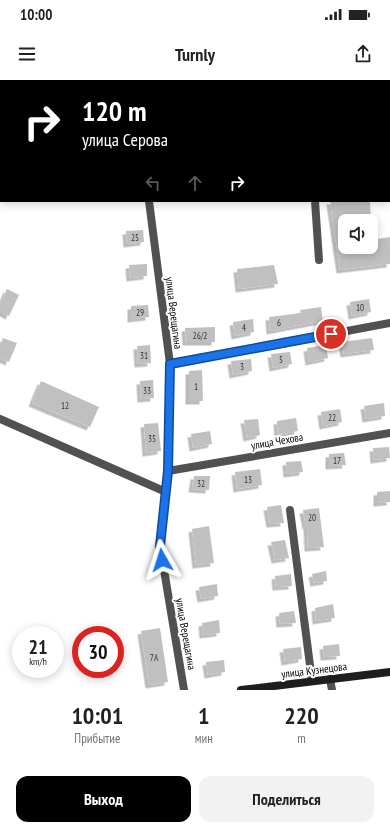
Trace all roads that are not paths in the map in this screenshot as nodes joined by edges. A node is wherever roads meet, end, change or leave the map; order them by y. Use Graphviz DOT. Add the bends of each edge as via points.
graph roads {
  1 [pos="149,202"];
  2 [pos="315,202"];
  3 [pos="320,260"];
  4 [pos="390,323"];
  5 [pos="170,364"];
  6 [pos="0,419"];
  7 [pos="390,433"];
  8 [pos="168,471"];
  9 [pos="166,492"];
  10 [pos="290,510"];
  11 [pos="390,672"];
  12 [pos="330,679"];
  13 [pos="312,681"];
  14 [pos="184,690"];
  15 [pos="241,690"];
  16 [pos="332,690"];
  1 -- 5 [label="street, улица Верещагина"];
  2 -- 3 [label="street"];
  4 -- 5 [label="street"];
  5 -- 8 [label="street, улица Верещагина"];
  6 -- 9 [label="street"];
  7 -- 8 [label="street, улица Чехова"];
  8 -- 9 [label="street, улица Верещагина"];
  9 -- 14 [label="street, улица Верещагина" via="160,546"];
  10 -- 13 [label="street"];
  11 -- 12 [label="main road, улица Кузнецова"];
  12 -- 13 [label="main road, улица Кузнецова"];
  12 -- 16 [label="street"];
  13 -- 15 [label="main road, улица Кузнецова"];
}
